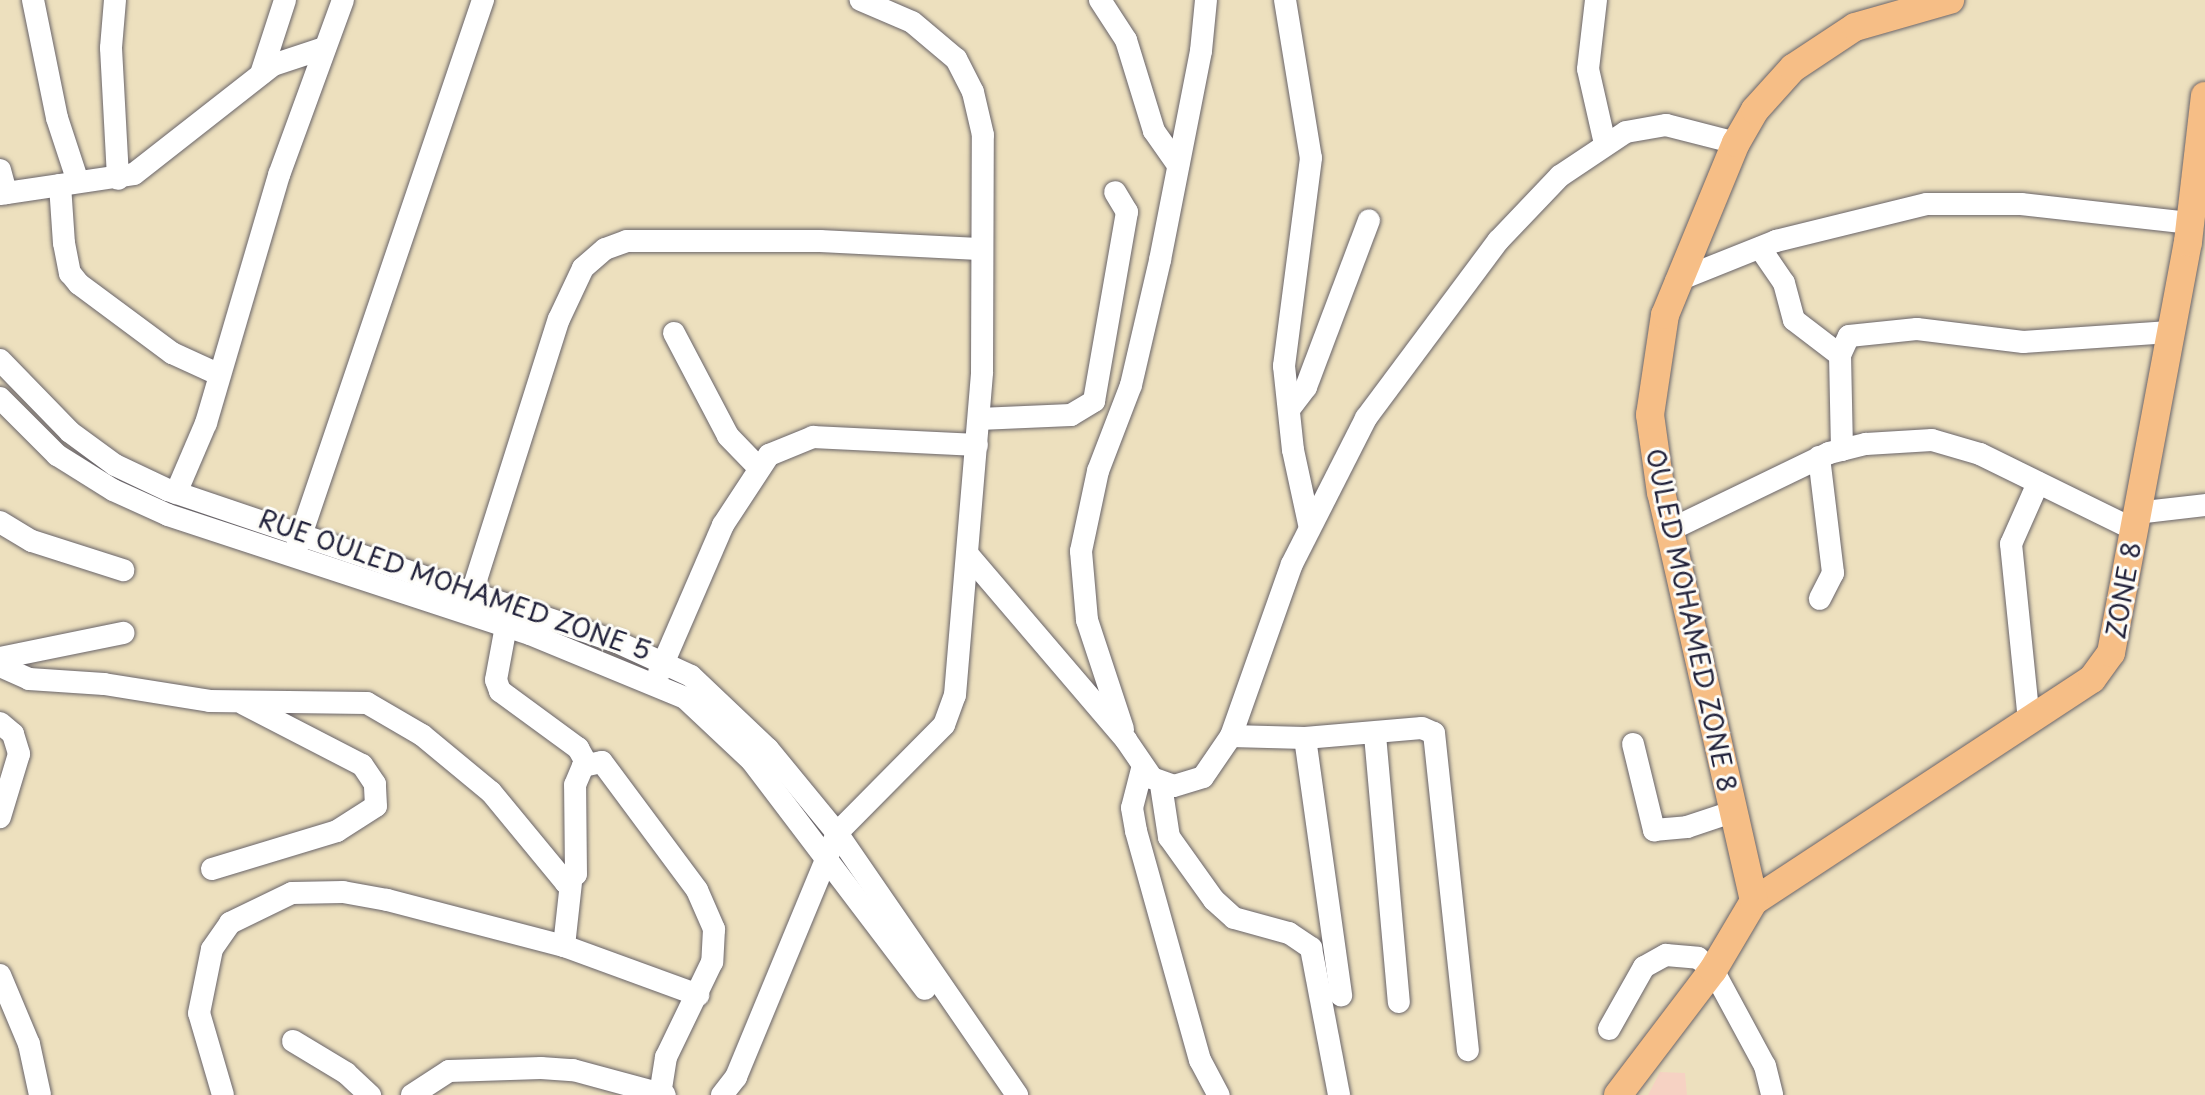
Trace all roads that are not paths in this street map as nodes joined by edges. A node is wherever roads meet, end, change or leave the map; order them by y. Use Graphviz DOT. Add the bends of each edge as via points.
graph roads {
  1 [pos="33,0"];
  2 [pos="115,0"];
  3 [pos="285,0"];
  4 [pos="343,0"];
  5 [pos="861,0"];
  6 [pos="1100,0"];
  7 [pos="1206,0"];
  8 [pos="1285,0"];
  9 [pos="1596,0"];
  10 [pos="1950,0"];
  11 [pos="484,1"];
  12 [pos="324,48"];
  13 [pos="261,74"];
  14 [pos="2205,96"];
  15 [pos="1736,143"];
  16 [pos="1605,144"];
  17 [pos="1178,165"];
  18 [pos="0,170"];
  19 [pos="118,179"];
  20 [pos="69,183"];
  21 [pos="1115,192"];
  22 [pos="3,193"];
  23 [pos="1369,220"];
  24 [pos="2194,225"];
  25 [pos="1760,248"];
  26 [pos="979,249"];
  27 [pos="1676,281"];
  28 [pos="2170,332"];
  29 [pos="674,333"];
  30 [pos="1840,355"];
  31 [pos="0,360"];
  32 [pos="218,374"];
  33 [pos="0,398"];
  34 [pos="1291,407"];
  35 [pos="979,419"];
  36 [pos="977,445"];
  37 [pos="1842,450"];
  38 [pos="1819,457"];
  39 [pos="757,466"];
  40 [pos="2038,483"];
  41 [pos="176,493"];
  42 [pos="2205,505"];
  43 [pos="2134,521"];
  44 [pos="0,522"];
  45 [pos="1309,524"];
  46 [pos="1672,529"];
  47 [pos="298,546"];
  48 [pos="969,556"];
  49 [pos="123,570"];
  50 [pos="1820,599"];
  51 [pos="469,602"];
  52 [pos="506,626"];
  53 [pos="123,633"];
  54 [pos="0,658"];
  55 [pos="665,661"];
  56 [pos="0,666"];
  57 [pos="655,681"];
  58 [pos="239,702"];
  59 [pos="2029,721"];
  60 [pos="0,723"];
  61 [pos="1375,735"];
  62 [pos="1231,736"];
  63 [pos="1305,738"];
  64 [pos="1126,740"];
  65 [pos="1633,744"];
  66 [pos="587,764"];
  67 [pos="1142,769"];
  68 [pos="1161,785"];
  69 [pos="1732,812"];
  70 [pos="0,817"];
  71 [pos="837,833"];
  72 [pos="825,858"];
  73 [pos="212,869"];
  74 [pos="571,883"];
  75 [pos="1754,901"];
  76 [pos="564,946"];
  77 [pos="1713,970"];
  78 [pos="0,975"];
  79 [pos="698,995"];
  80 [pos="1341,995"];
  81 [pos="1399,1002"];
  82 [pos="1609,1029"];
  83 [pos="293,1041"];
  84 [pos="1468,1050"];
  85 [pos="662,1094"];
  86 [pos="40,1095"];
  87 [pos="223,1095"];
  88 [pos="370,1095"];
  89 [pos="412,1095"];
  90 [pos="722,1095"];
  91 [pos="999,1095"];
  92 [pos="1017,1095"];
  93 [pos="1219,1095"];
  94 [pos="1339,1095"];
  95 [pos="1618,1095"];
  96 [pos="1772,1095"];
  1 -- 20 [label="street"];
  2 -- 19 [label="street" via="111,48"];
  3 -- 13 [label="street"];
  4 -- 12 [label="street"];
  5 -- 26 [label="street" via="889,9 933,36 969,80 983,135"];
  6 -- 17 [label="street" via="1126,40 1154,131"];
  7 -- 17 [label="street"];
  8 -- 34 [label="street" via="1311,158 1288,305 1284,366"];
  9 -- 16 [label="street" via="1588,69"];
  10 -- 15 [label="main road, OULED MOHAMED ZONE 8" via="1898,12 1828,43 1793,68 1755,110"];
  11 -- 47 [label="street"];
  12 -- 13 [label="street" via="294,54"];
  12 -- 32 [label="street"];
  13 -- 19 [label="street" via="171,149"];
  14 -- 24 [label="main road, ZONE 8"];
  15 -- 16 [label="street" via="1666,125 1626,132"];
  15 -- 27 [label="main road, OULED MOHAMED ZONE 8"];
  16 -- 45 [label="street" via="1560,176 1461,287 1366,418"];
  17 -- 64 [label="street" via="1135,370 1098,471 1081,551 1087,620"];
  18 -- 22 [label="street"];
  19 -- 20 [label="street"];
  20 -- 22 [label="street"];
  20 -- 32 [label="street" via="64,243 70,273 172,353"];
  21 -- 35 [label="street" via="1127,212 1094,401 1084,411 1056,417"];
  23 -- 34 [label="street" via="1306,387"];
  24 -- 25 [label="street" via="2021,204 1927,204 1834,223"];
  24 -- 28 [label="main road, ZONE 8"];
  25 -- 27 [label="street"];
  25 -- 30 [label="street" via="1784,283 1794,320"];
  26 -- 35 [label="street"];
  26 -- 51 [label="street" via="820,241 627,241 605,249 583,268 559,319"];
  27 -- 46 [label="main road, OULED MOHAMED ZONE 8" via="1654,364 1650,415"];
  28 -- 30 [label="street" via="2011,342 1902,329 1849,336"];
  28 -- 43 [label="main road, ZONE 8"];
  29 -- 39 [label="street" via="728,436"];
  30 -- 37 [label="street"];
  31 -- 41 [label="street, RUE OULED MOHAMED ZONE 5" via="70,432 115,465"];
  32 -- 41 [label="street" via="206,423"];
  33 -- 47 [label="street, RUE OULED MOHAMED ZONE 5" via="57,455 113,490 168,515"];
  34 -- 45 [label="street" via="1293,450"];
  35 -- 36 [label="street"];
  36 -- 39 [label="street" via="813,437 790,443"];
  36 -- 48 [label="street"];
  37 -- 38 [label="street"];
  37 -- 40 [label="street" via="1932,440 1958,445"];
  38 -- 46 [label="street"];
  38 -- 50 [label="street" via="1833,573"];
  39 -- 55 [label="street" via="723,525"];
  40 -- 43 [label="street"];
  40 -- 59 [label="street" via="2011,544"];
  41 -- 47 [label="street, RUE OULED MOHAMED ZONE 5"];
  42 -- 43 [label="street"];
  43 -- 59 [label="main road, ZONE 8" via="2111,653 2092,679"];
  44 -- 49 [label="street" via="32,541"];
  45 -- 62 [label="street"];
  46 -- 69 [label="main road, OULED MOHAMED ZONE 8"];
  47 -- 51 [label="street, RUE OULED MOHAMED ZONE 5"];
  48 -- 64 [label="street"];
  48 -- 71 [label="street" via="951,712"];
  51 -- 52 [label="street, RUE OULED MOHAMED ZONE 5"];
  51 -- 55 [label="street, RUE OULED MOHAMED ZONE 5"];
  52 -- 57 [label="street, RUE OULED MOHAMED ZONE 5"];
  52 -- 66 [label="street" via="496,680 500,691 578,748"];
  53 -- 54 [label="street"];
  55 -- 57 [label="street"];
  55 -- 71 [label="street, RUE OULED MOHAMED ZONE 5" via="691,676 768,749"];
  56 -- 58 [label="street" via="29,679"];
  57 -- 72 [label="street, RUE OULED MOHAMED ZONE 5" via="716,723 752,761"];
  58 -- 73 [label="street" via="362,765 375,784 376,806 337,831"];
  58 -- 74 [label="street" via="367,703 422,735 491,792 556,875"];
  59 -- 75 [label="main road, ZONE 8"];
  60 -- 70 [label="street" via="13,734 19,754"];
  61 -- 63 [label="street"];
  61 -- 81 [label="street"];
  61 -- 84 [label="street" via="1429,728 1434,733"];
  62 -- 63 [label="street"];
  62 -- 68 [label="street" via="1203,777"];
  63 -- 80 [label="street"];
  64 -- 67 [label="street"];
  65 -- 69 [label="street" via="1654,830"];
  66 -- 74 [label="street" via="575,785 576,874"];
  66 -- 79 [label="street" via="609,768 710,913 716,944"];
  67 -- 68 [label="street"];
  67 -- 93 [label="street" via="1132,808 1136,831 1200,1060"];
  68 -- 94 [label="street" via="1169,837 1214,900 1234,918 1289,933 1311,948"];
  69 -- 75 [label="main road, OULED MOHAMED ZONE 8"];
  71 -- 72 [label="street"];
  71 -- 92 [label="street, RUE OULED MOHAMED ZONE 5"];
  72 -- 90 [label="street" via="736,1077"];
  72 -- 91 [label="street, RUE OULED MOHAMED ZONE 5"];
  74 -- 76 [label="street"];
  75 -- 77 [label="main road"];
  76 -- 79 [label="street"];
  76 -- 87 [label="street" via="343,892 306,891 266,901 224,929 212,949 201,997 200,1022"];
  77 -- 82 [label="street" via="1698,958 1683,955 1653,960"];
  77 -- 95 [label="main road"];
  77 -- 96 [label="street" via="1765,1066"];
  78 -- 86 [label="street" via="29,1044"];
  79 -- 85 [label="street" via="666,1057"];
  83 -- 88 [label="street" via="346,1073"];
  85 -- 89 [label="street" via="573,1070 541,1068 449,1071"];
}
